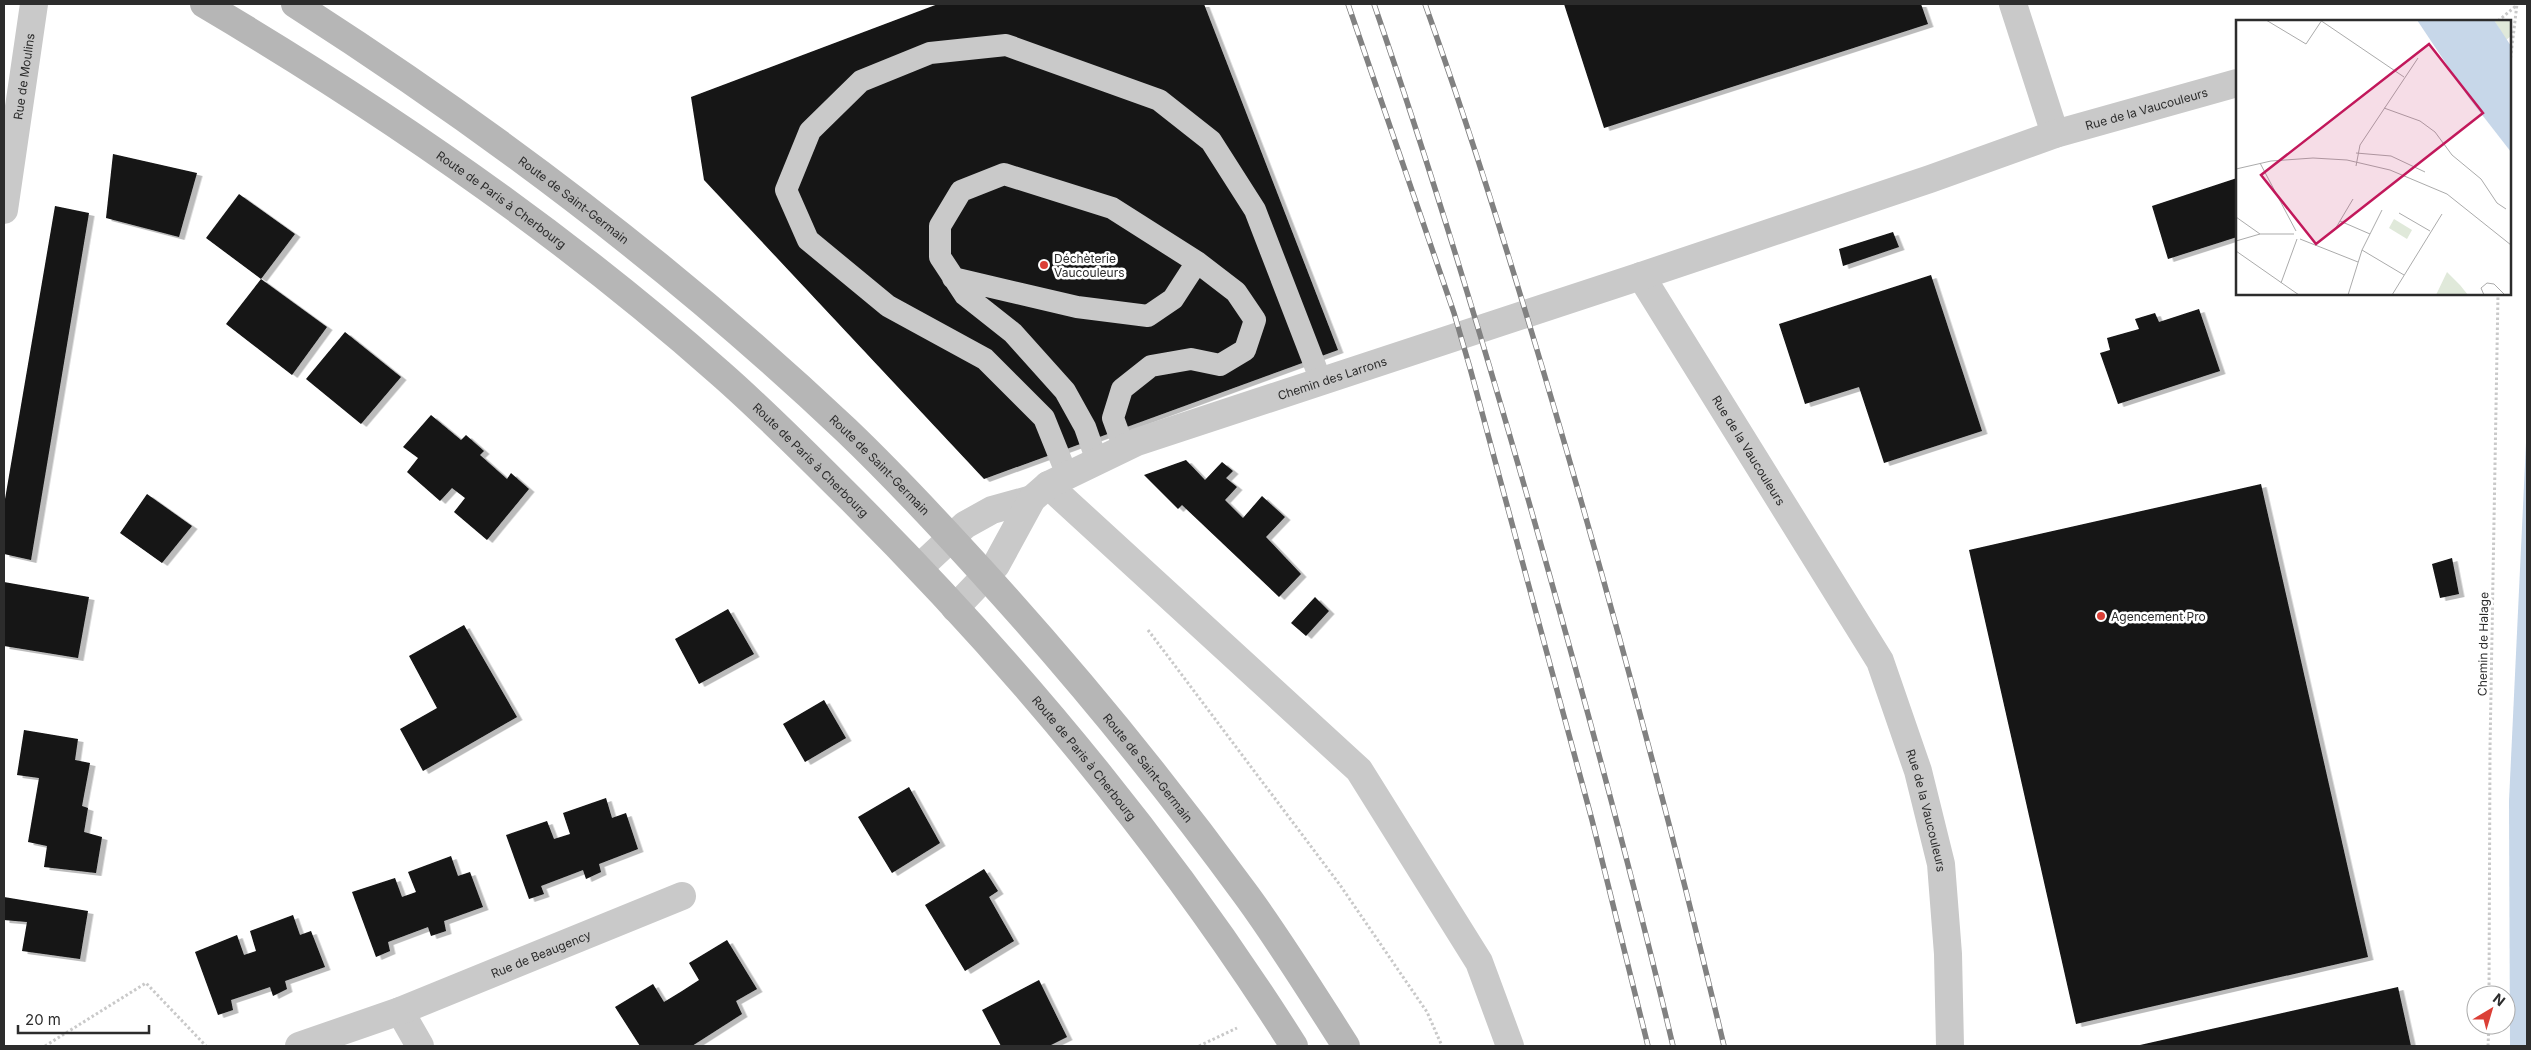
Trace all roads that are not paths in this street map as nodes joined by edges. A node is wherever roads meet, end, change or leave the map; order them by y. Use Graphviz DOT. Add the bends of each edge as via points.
graph roads {
  1 [pos="34,4"];
  2 [pos="204,4"];
  3 [pos="294,4"];
  4 [pos="2013,4"];
  5 [pos="2236,83"];
  6 [pos="2055,134"];
  7 [pos="4,210"];
  8 [pos="1197,262"];
  9 [pos="1641,276"];
  10 [pos="954,278"];
  11 [pos="1321,381"];
  12 [pos="1124,448"];
  13 [pos="1097,461"];
  14 [pos="1049,486"];
  15 [pos="950,537"];
  16 [pos="920,568"];
  17 [pos="987,577"];
  18 [pos="955,608"];
  19 [pos="682,896"];
  20 [pos="400,1011"];
  21 [pos="299,1046"];
  22 [pos="420,1046"];
  23 [pos="1294,1046"];
  24 [pos="1346,1046"];
  25 [pos="1510,1046"];
  26 [pos="1950,1046"];
  1 -- 7 [label="street, Rue de Moulins"];
  2 -- 16 [label="main road, Route de Paris à Cherbourg" via="425,144 550,235 720,373"];
  3 -- 15 [label="main road, Route de Saint-Germain" via="398,70 622,237 737,331 848,431"];
  4 -- 6 [label="street"];
  5 -- 6 [label="street, Rue de la Vaucouleurs"];
  6 -- 9 [label="street, Rue de la Vaucouleurs"];
  8 -- 10 [label="lane" via="1173,299 1148,316 1077,306"];
  8 -- 10 [label="lane" via="1112,208 1004,174 961,190 940,226 940,257"];
  8 -- 12 [label="lane" via="1236,292 1255,320 1245,350 1220,365 1191,359 1151,366 1122,389 1113,418"];
  9 -- 11 [label="street, Chemin des Larrons"];
  9 -- 26 [label="street, Rue de la Vaucouleurs" via="1880,661 1918,771 1941,864 1948,954"];
  10 -- 13 [label="lane" via="965,295 1013,333 1065,391 1085,427"];
  11 -- 12 [label="street, Chemin des Larrons"];
  11 -- 14 [label="lane" via="1255,210 1211,141 1158,100 1006,45 930,53 861,82 810,131 786,190 808,240 888,306 985,359 1044,418"];
  12 -- 13 [label="street, Chemin des Larrons"];
  13 -- 14 [label="street, Chemin des Larrons"];
  14 -- 15 [label="street, Chemin des Larrons" via="980,516"];
  14 -- 17 [label="street"];
  14 -- 25 [label="street" via="1359,770 1479,962"];
  15 -- 16 [label="street, Chemin des Larrons"];
  15 -- 17 [label="main road, Route de Saint-Germain"];
  16 -- 18 [label="main road, Route de Paris à Cherbourg"];
  17 -- 18 [label="street"];
  17 -- 24 [label="main road, Route de Saint-Germain" via="1051,647 1248,897"];
  18 -- 23 [label="main road, Route de Paris à Cherbourg" via="1002,658 1189,891"];
  19 -- 20 [label="street, Rue de Beaugency"];
  20 -- 21 [label="street, Rue de Beaugency"];
  20 -- 22 [label="street"];
}
